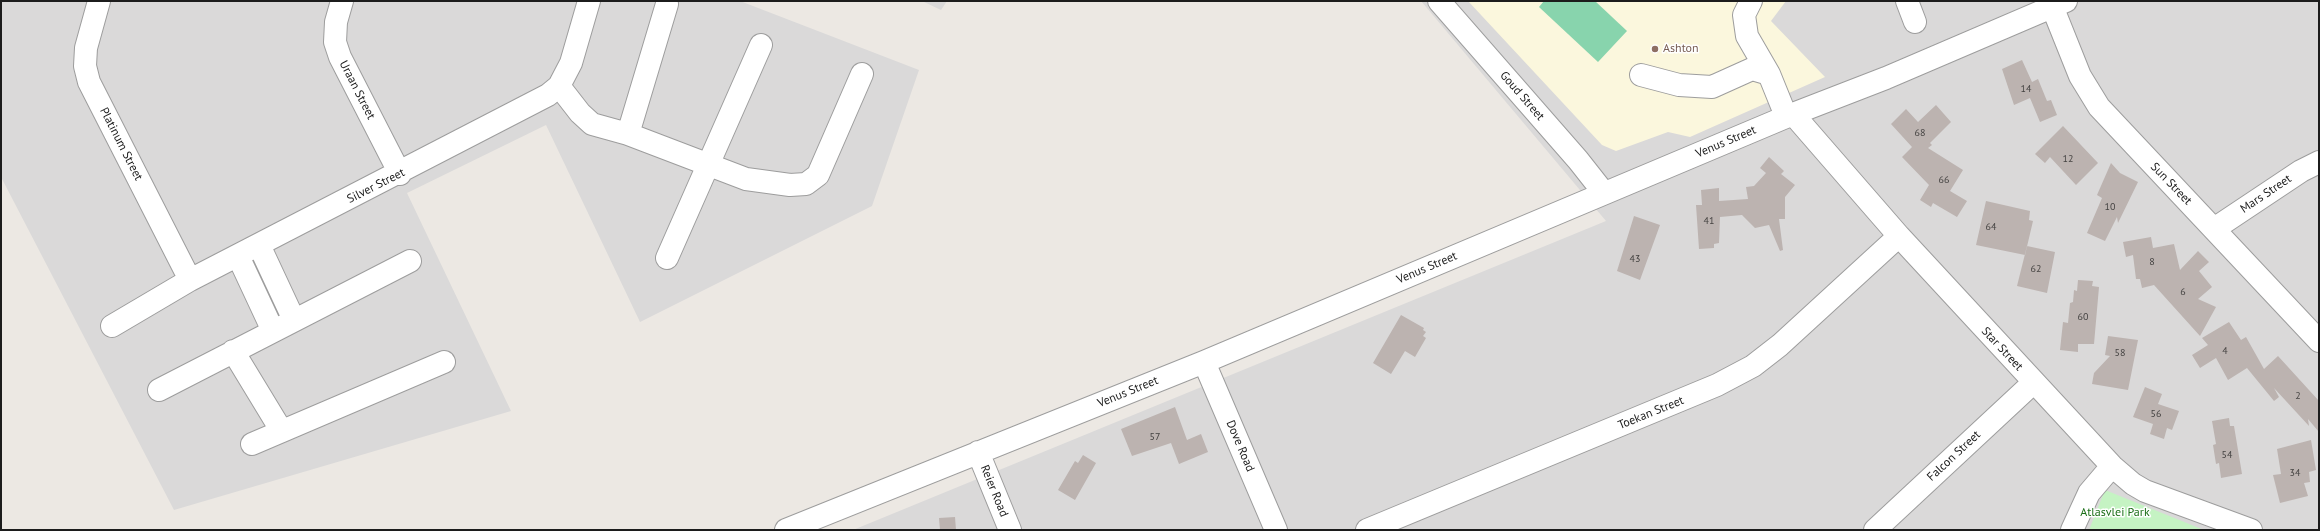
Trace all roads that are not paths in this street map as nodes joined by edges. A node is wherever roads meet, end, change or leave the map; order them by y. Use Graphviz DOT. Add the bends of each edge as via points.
graph roads {
  1 [pos="100,1"];
  2 [pos="342,1"];
  3 [pos="589,1"];
  4 [pos="1439,1"];
  5 [pos="1751,1"];
  6 [pos="1907,1"];
  7 [pos="2056,3"];
  8 [pos="667,4"];
  9 [pos="1915,22"];
  10 [pos="761,45"];
  11 [pos="862,74"];
  12 [pos="1769,74"];
  13 [pos="1641,75"];
  14 [pos="559,86"];
  15 [pos="1789,115"];
  16 [pos="628,134"];
  17 [pos="2319,162"];
  18 [pos="710,164"];
  19 [pos="400,174"];
  20 [pos="1604,193"];
  21 [pos="2214,229"];
  22 [pos="1899,236"];
  23 [pos="259,245"];
  24 [pos="238,256"];
  25 [pos="667,258"];
  26 [pos="410,261"];
  27 [pos="190,280"];
  28 [pos="294,320"];
  29 [pos="112,326"];
  30 [pos="273,331"];
  31 [pos="2319,341"];
  32 [pos="233,351"];
  33 [pos="444,362"];
  34 [pos="1204,362"];
  35 [pos="2034,382"];
  36 [pos="158,390"];
  37 [pos="281,430"];
  38 [pos="252,444"];
  39 [pos="978,452"];
  40 [pos="2112,466"];
  41 [pos="786,530"];
  42 [pos="1010,530"];
  43 [pos="1276,530"];
  44 [pos="1367,530"];
  45 [pos="1875,530"];
  46 [pos="2072,530"];
  47 [pos="2251,530"];
  1 -- 27 [label="street, Platinum Street" via="86,48 85,66 89,82"];
  2 -- 19 [label="street, Uraan Street" via="336,22 335,42 340,57"];
  3 -- 14 [label="street, Silver Street" via="570,63"];
  4 -- 20 [label="street, Goud Street"];
  5 -- 12 [label="street, Star Street" via="1744,15 1748,36"];
  6 -- 9 [label="street"];
  7 -- 15 [label="street, Venus Street" via="1886,78"];
  7 -- 21 [label="street, Sun Street" via="2080,76 2099,107"];
  8 -- 16 [label="street"];
  10 -- 18 [label="street"];
  11 -- 18 [label="street" via="818,175 806,184 790,185 746,179"];
  12 -- 13 [label="street" via="1752,69 1712,87 1679,85"];
  12 -- 15 [label="street, Star Street"];
  14 -- 16 [label="street" via="592,124"];
  14 -- 19 [label="street, Silver Street" via="548,95"];
  15 -- 20 [label="street, Venus Street"];
  15 -- 22 [label="street, Star Street"];
  16 -- 18 [label="street"];
  17 -- 21 [label="street, Mars Street" via="2301,171"];
  18 -- 25 [label="street"];
  19 -- 23 [label="street, Silver Street"];
  20 -- 34 [label="street, Venus Street"];
  21 -- 31 [label="street, Sun Street"];
  22 -- 35 [label="street, Star Street"];
  22 -- 44 [label="street, Toekan Street" via="1780,345 1753,366 1729,379"];
  23 -- 24 [label="street, Silver Street"];
  23 -- 28 [label="street"];
  24 -- 27 [label="street, Silver Street"];
  24 -- 30 [label="street"];
  26 -- 28 [label="street"];
  27 -- 29 [label="street, Silver Street"];
  28 -- 30 [label="street"];
  30 -- 32 [label="street"];
  32 -- 36 [label="street"];
  32 -- 37 [label="street"];
  33 -- 37 [label="street"];
  34 -- 39 [label="street, Venus Street"];
  34 -- 43 [label="street, Dove Road"];
  35 -- 40 [label="street, Star Street"];
  35 -- 45 [label="street, Falcon Street"];
  37 -- 38 [label="street"];
  39 -- 41 [label="street, Venus Street"];
  39 -- 42 [label="street, Reier Road"];
  40 -- 46 [label="street" via="2089,493"];
  40 -- 47 [label="street, Star Street" via="2145,491"];
}
